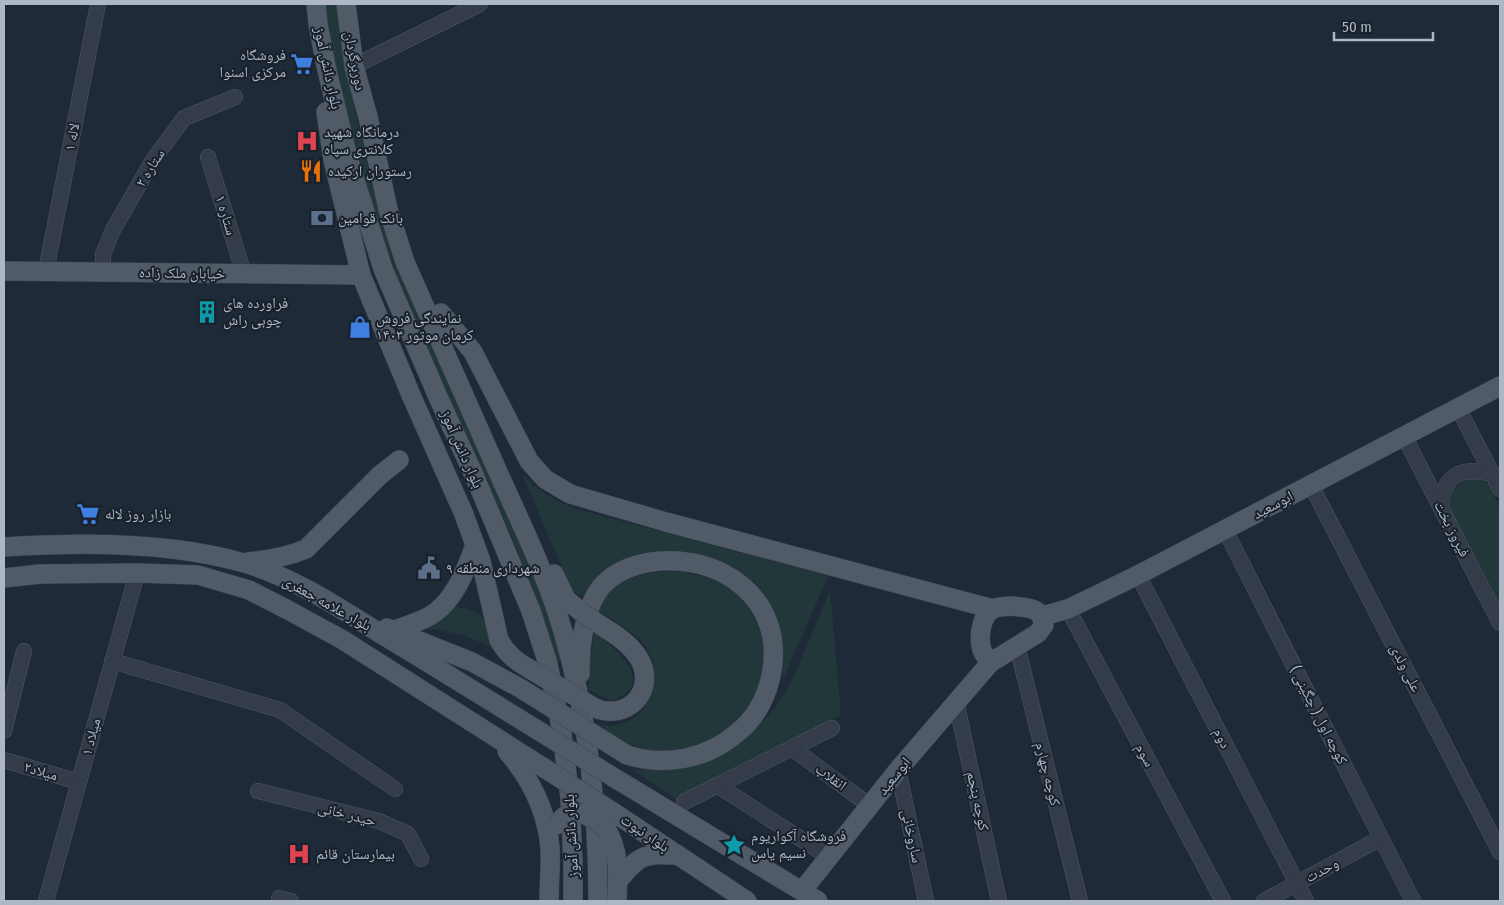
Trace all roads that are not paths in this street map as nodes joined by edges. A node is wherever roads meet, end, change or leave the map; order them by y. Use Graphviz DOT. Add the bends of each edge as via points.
graph roads {
  1 [pos="98,4"];
  2 [pos="316,4"];
  3 [pos="346,4"];
  4 [pos="480,4"];
  5 [pos="326,66"];
  6 [pos="354,66"];
  7 [pos="235,97"];
  8 [pos="368,117"];
  9 [pos="208,157"];
  10 [pos="4,270"];
  11 [pos="46,271"];
  12 [pos="103,272"];
  13 [pos="244,274"];
  14 [pos="361,275"];
  15 [pos="441,313"];
  16 [pos="1500,386"];
  17 [pos="1458,408"];
  18 [pos="1404,436"];
  19 [pos="399,460"];
  20 [pos="1492,474"];
  21 [pos="1311,485"];
  22 [pos="1500,489"];
  23 [pos="1441,508"];
  24 [pos="1225,530"];
  25 [pos="475,545"];
  26 [pos="4,547"];
  27 [pos="245,563"];
  28 [pos="137,573"];
  29 [pos="1138,575"];
  30 [pos="4,578"];
  31 [pos="994,609"];
  32 [pos="1068,609"];
  33 [pos="1043,616"];
  34 [pos="355,618"];
  35 [pos="1500,622"];
  36 [pos="395,630"];
  37 [pos="1017,646"];
  38 [pos="24,651"];
  39 [pos="112,661"];
  40 [pos="990,663"];
  41 [pos="956,701"];
  42 [pos="588,707"];
  43 [pos="832,728"];
  44 [pos="4,731"];
  45 [pos="496,739"];
  46 [pos="792,748"];
  47 [pos="4,760"];
  48 [pos="541,766"];
  49 [pos="898,770"];
  50 [pos="614,777"];
  51 [pos="79,782"];
  52 [pos="717,785"];
  53 [pos="395,789"];
  54 [pos="258,791"];
  55 [pos="684,802"];
  56 [pos="870,806"];
  57 [pos="1381,838"];
  58 [pos="550,848"];
  59 [pos="1500,852"];
  60 [pos="678,855"];
  61 [pos="829,857"];
  62 [pos="421,858"];
  63 [pos="618,881"];
  64 [pos="1297,884"];
  65 [pos="802,891"];
  66 [pos="46,901"];
  67 [pos="549,901"];
  68 [pos="572,901"];
  69 [pos="598,901"];
  70 [pos="617,901"];
  71 [pos="747,901"];
  72 [pos="818,901"];
  73 [pos="926,901"];
  74 [pos="999,901"];
  75 [pos="1080,901"];
  76 [pos="1223,901"];
  77 [pos="1264,901"];
  78 [pos="1306,901"];
  79 [pos="1413,901"];
  1 -- 11 [label="street, لاله ۱"];
  2 -- 5 [label="main road, بلوار دانش آموز"];
  3 -- 6 [label="main road, دوربرگردان"];
  4 -- 6 [label="street"];
  5 -- 14 [label="main road" via="326,116 333,160"];
  5 -- 68 [label="main road, بلوار دانش آموز" via="348,158 383,268 531,611 548,664 570,798"];
  6 -- 8 [label="main road, دوربرگردان"];
  7 -- 12 [label="street, ستاره ۲" via="184,118 153,160 113,230 103,254"];
  8 -- 15 [label="main road" via="420,267"];
  8 -- 42 [label="main road, بلوار دانش آموز" via="388,210 405,262 546,581"];
  9 -- 13 [label="street, ستاره ۱"];
  10 -- 11 [label="main road, خیابان ملک زاده"];
  11 -- 12 [label="main road, خیابان ملک زاده"];
  12 -- 13 [label="main road, خیابان ملک زاده"];
  13 -- 14 [label="main road, خیابان ملک زاده"];
  14 -- 25 [label="main road"];
  15 -- 31 [label="main road" via="473,352 529,461 545,479 570,494"];
  15 -- 42 [label="main road, bridge" via="566,599 632,648 640,660 644,674 641,692 633,704 613,712"];
  16 -- 17 [label="main road, ابوسعید"];
  17 -- 18 [label="main road, ابوسعید"];
  17 -- 20 [label="street"];
  18 -- 21 [label="main road, ابوسعید"];
  18 -- 23 [label="street, فیروز بخت"];
  19 -- 27 [label="main road" via="380,474 306,549"];
  20 -- 22 [label="street"];
  20 -- 23 [label="street" via="1477,470 1462,472 1450,480 1442,493"];
  21 -- 24 [label="main road, ابوسعید"];
  21 -- 59 [label="street, علی ولدی"];
  23 -- 35 [label="street, فیروز بخت"];
  24 -- 29 [label="main road, ابوسعید"];
  24 -- 57 [label="street, کوچه اول ( چگینی )"];
  25 -- 36 [label="main road" via="465,573 449,599 430,616"];
  25 -- 42 [label="main road, bridge" via="504,650"];
  26 -- 27 [label="main road, بلوار علامه جعفری" via="121,546 201,552"];
  27 -- 34 [label="main road, بلوار علامه جعفری" via="294,583"];
  28 -- 30 [label="main road, بلوار علامه جعفری" via="40,574"];
  28 -- 39 [label="street, میلاد ۱"];
  28 -- 45 [label="main road, بلوار علامه جعفری" via="198,575 249,590 343,640"];
  29 -- 32 [label="main road, ابوسعید"];
  29 -- 64 [label="street, دوم"];
  31 -- 33 [label="main road" via="1011,606 1035,609"];
  31 -- 40 [label="main road" via="985,618 980,640 982,652"];
  32 -- 33 [label="main road, ابوسعید"];
  32 -- 76 [label="street, سوم"];
  33 -- 37 [label="main road, ابوسعید" via="1044,625 1038,633"];
  34 -- 36 [label="main road"];
  34 -- 50 [label="main road, بلوار علامه جعفری, bridge"];
  36 -- 42 [label="main road, bridge" via="472,662 627,755 656,761 674,760 726,742 747,725 760,707 773,668 773,649 771,633 754,597 726,574 682,560 639,564 614,574 595,596 584,628 580,664"];
  37 -- 40 [label="main road, ابوسعید"];
  37 -- 75 [label="street, کوچه چهارم"];
  38 -- 44 [label="street"];
  39 -- 51 [label="street, میلاد ۱"];
  39 -- 53 [label="street" via="280,710"];
  40 -- 41 [label="main road, ابوسعید"];
  41 -- 49 [label="main road, ابوسعید"];
  41 -- 74 [label="street, کوچه پنجم"];
  42 -- 69 [label="main road, بلوار دانش آموز"];
  43 -- 46 [label="street"];
  45 -- 48 [label="main road, بلوار علامه جعفری"];
  45 -- 58 [label="main road" via="518,764 535,793 546,822"];
  46 -- 52 [label="street"];
  46 -- 56 [label="street, انقلاب"];
  47 -- 51 [label="street, میلاد۲"];
  48 -- 60 [label="main road, بلوار نبوت, bridge"];
  49 -- 56 [label="main road, ابوسعید"];
  49 -- 73 [label="street, ساروخانی"];
  50 -- 65 [label="main road, بلوار نبوت"];
  51 -- 66 [label="street, میلاد ۱"];
  52 -- 55 [label="street"];
  52 -- 61 [label="street"];
  54 -- 62 [label="street, حیدر خانی" via="379,821 408,834"];
  56 -- 61 [label="main road, ابوسعید"];
  57 -- 64 [label="street, وحدت"];
  57 -- 79 [label="street, کوچه اول ( چگینی )"];
  58 -- 63 [label="main road, bridge" via="557,825 565,816 576,812 590,817 607,830 616,850"];
  58 -- 67 [label="main road"];
  60 -- 63 [label="main road" via="642,857"];
  60 -- 71 [label="main road, بلوار نبوت"];
  61 -- 65 [label="main road, ابوسعید"];
  63 -- 70 [label="main road"];
  64 -- 77 [label="street, وحدت"];
  64 -- 78 [label="street, دوم"];
  65 -- 72 [label="main road, بلوار نبوت"];
}
